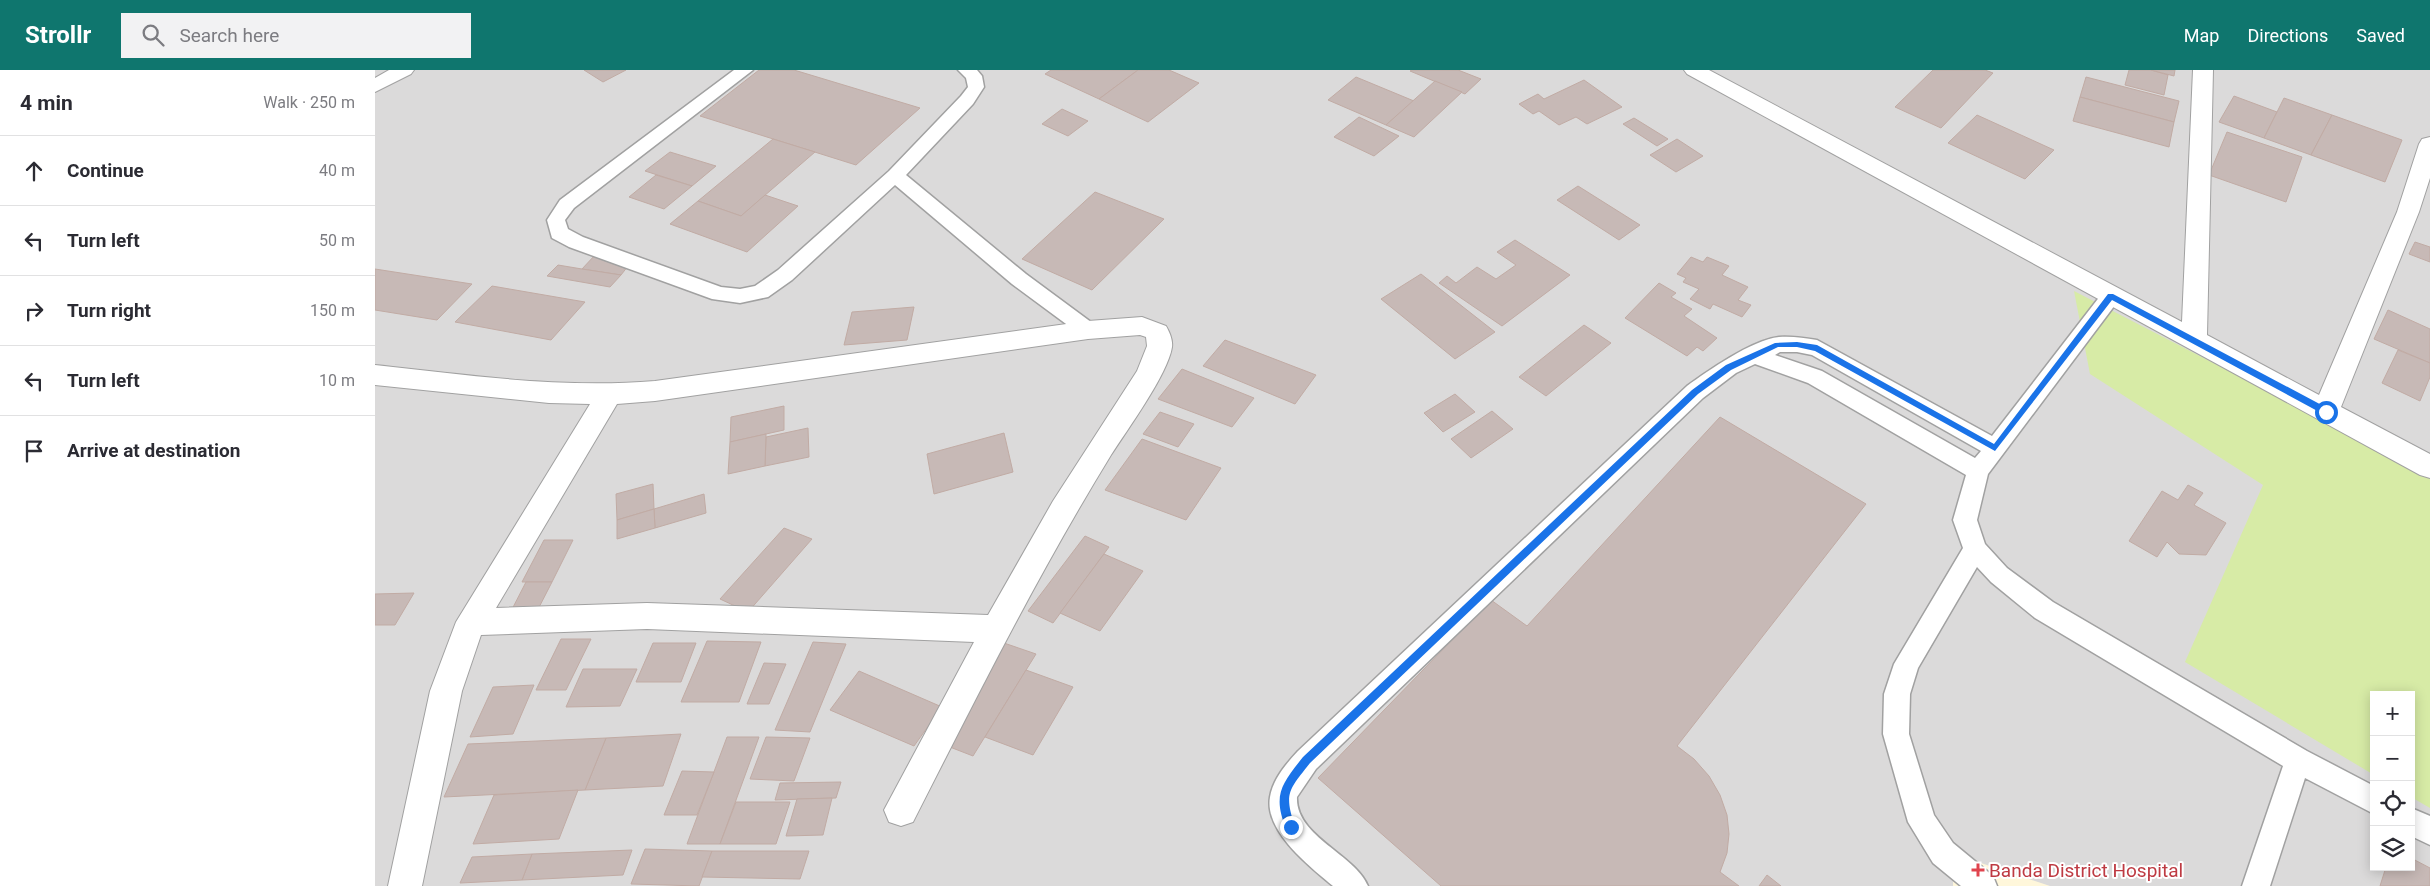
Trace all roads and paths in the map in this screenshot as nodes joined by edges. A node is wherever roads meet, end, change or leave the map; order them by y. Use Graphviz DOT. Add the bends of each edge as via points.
graph roads {
  1 [pos="404,70"];
  2 [pos="745,70"];
  3 [pos="966,70"];
  4 [pos="1694,70"];
  5 [pos="2203,70"];
  6 [pos="375,86"];
  7 [pos="2430,144"];
  8 [pos="895,175"];
  9 [pos="2111,296"];
  10 [pos="1088,330"];
  11 [pos="2194,341"];
  12 [pos="1756,356"];
  13 [pos="375,375"];
  14 [pos="609,396"];
  15 [pos="2326,412"];
  16 [pos="1995,448"];
  17 [pos="2430,467"];
  18 [pos="1978,471"];
  19 [pos="1975,548"];
  20 [pos="471,622"];
  21 [pos="996,629"];
  22 [pos="2298,760"];
  23 [pos="2370,799"];
  24 [pos="901,810"];
  25 [pos="2415,823"];
  26 [pos="2430,832"];
  27 [pos="405,886"];
  28 [pos="1354,886"];
  29 [pos="1983,886"];
  30 [pos="2255,886"];
  1 -- 6 [label="street"];
  2 -- 8 [label="lane" via="567,204 556,220 559,233 719,294 740,296 761,292 785,275"];
  3 -- 8 [label="lane" via="974,76 976,87"];
  4 -- 9 [label="street"];
  5 -- 11 [label="street"];
  7 -- 15 [label="street" via="2408,212"];
  8 -- 10 [label="lane" via="1019,279"];
  9 -- 11 [label="street"];
  9 -- 16 [label="lane"];
  10 -- 14 [label="street"];
  10 -- 21 [label="street" via="1142,326 1157,332 1160,346 1148,374 1063,509"];
  11 -- 15 [label="street"];
  12 -- 16 [label="lane" via="1777,345 1817,348"];
  12 -- 18 [label="lane" via="1815,377"];
  12 -- 28 [label="lane" via="1729,368 1695,392 1314,753 1289,782 1283,803 1291,827"];
  13 -- 14 [label="street"];
  14 -- 20 [label="street"];
  15 -- 17 [label="street"];
  16 -- 18 [label="lane"];
  18 -- 19 [label="lane" via="1965,520"];
  19 -- 22 [label="lane" via="1999,575 2043,610"];
  19 -- 29 [label="lane" via="1907,664 1897,694 1896,734 1922,822 1943,853"];
  20 -- 21 [label="street" via="647,616"];
  20 -- 27 [label="street" via="446,691"];
  21 -- 24 [label="street"];
  22 -- 23 [label="lane"];
  22 -- 30 [label="lane"];
  25 -- 26 [label="lane"];
}
